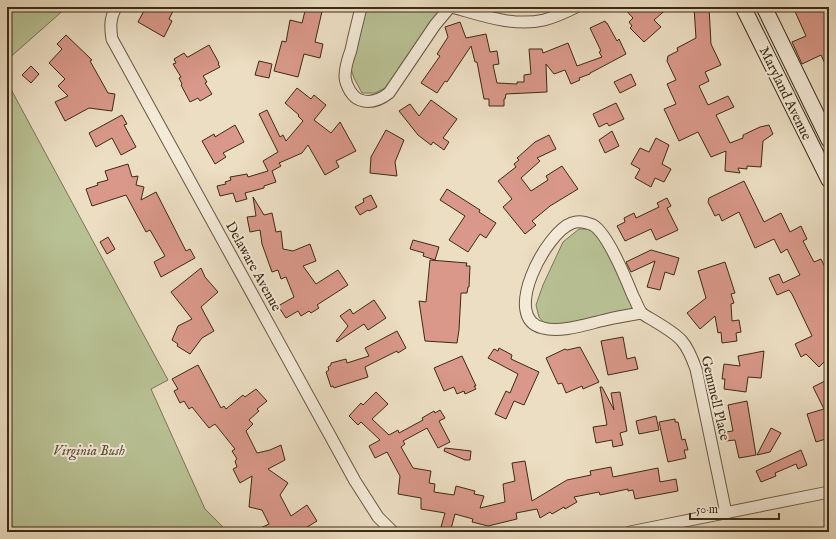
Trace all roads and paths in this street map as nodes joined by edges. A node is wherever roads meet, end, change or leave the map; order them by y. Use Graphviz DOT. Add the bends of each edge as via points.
graph roads {
  1 [pos="116,7"];
  2 [pos="361,7"];
  3 [pos="451,7"];
  4 [pos="576,7"];
  5 [pos="743,7"];
  6 [pos="764,7"];
  7 [pos="829,140"];
  8 [pos="829,180"];
  9 [pos="641,313"];
  10 [pos="829,492"];
  11 [pos="726,513"];
  12 [pos="656,530"];
  13 [pos="393,532"];
  14 [pos="630,532"];
  1 -- 13 [label="street, Delaware Avenue" via="110,27 112,39 355,481 378,517"];
  2 -- 3 [label="street" via="345,78 355,98 372,102 389,93 435,24"];
  3 -- 4 [label="street" via="498,20 518,22 543,20"];
  5 -- 8 [label="street, Maryland Avenue"];
  6 -- 7 [label="street, Maryland Avenue"];
  9 -- 9 [label="street" via="556,330 544,329 535,326 526,315 526,295 531,276 556,234 573,222 581,221 595,226 605,238"];
  9 -- 11 [label="street, Gemmell Place" via="680,338 690,351"];
  10 -- 11 [label="street"];
  11 -- 12 [label="street"];
  12 -- 14 [label="street"];
}
